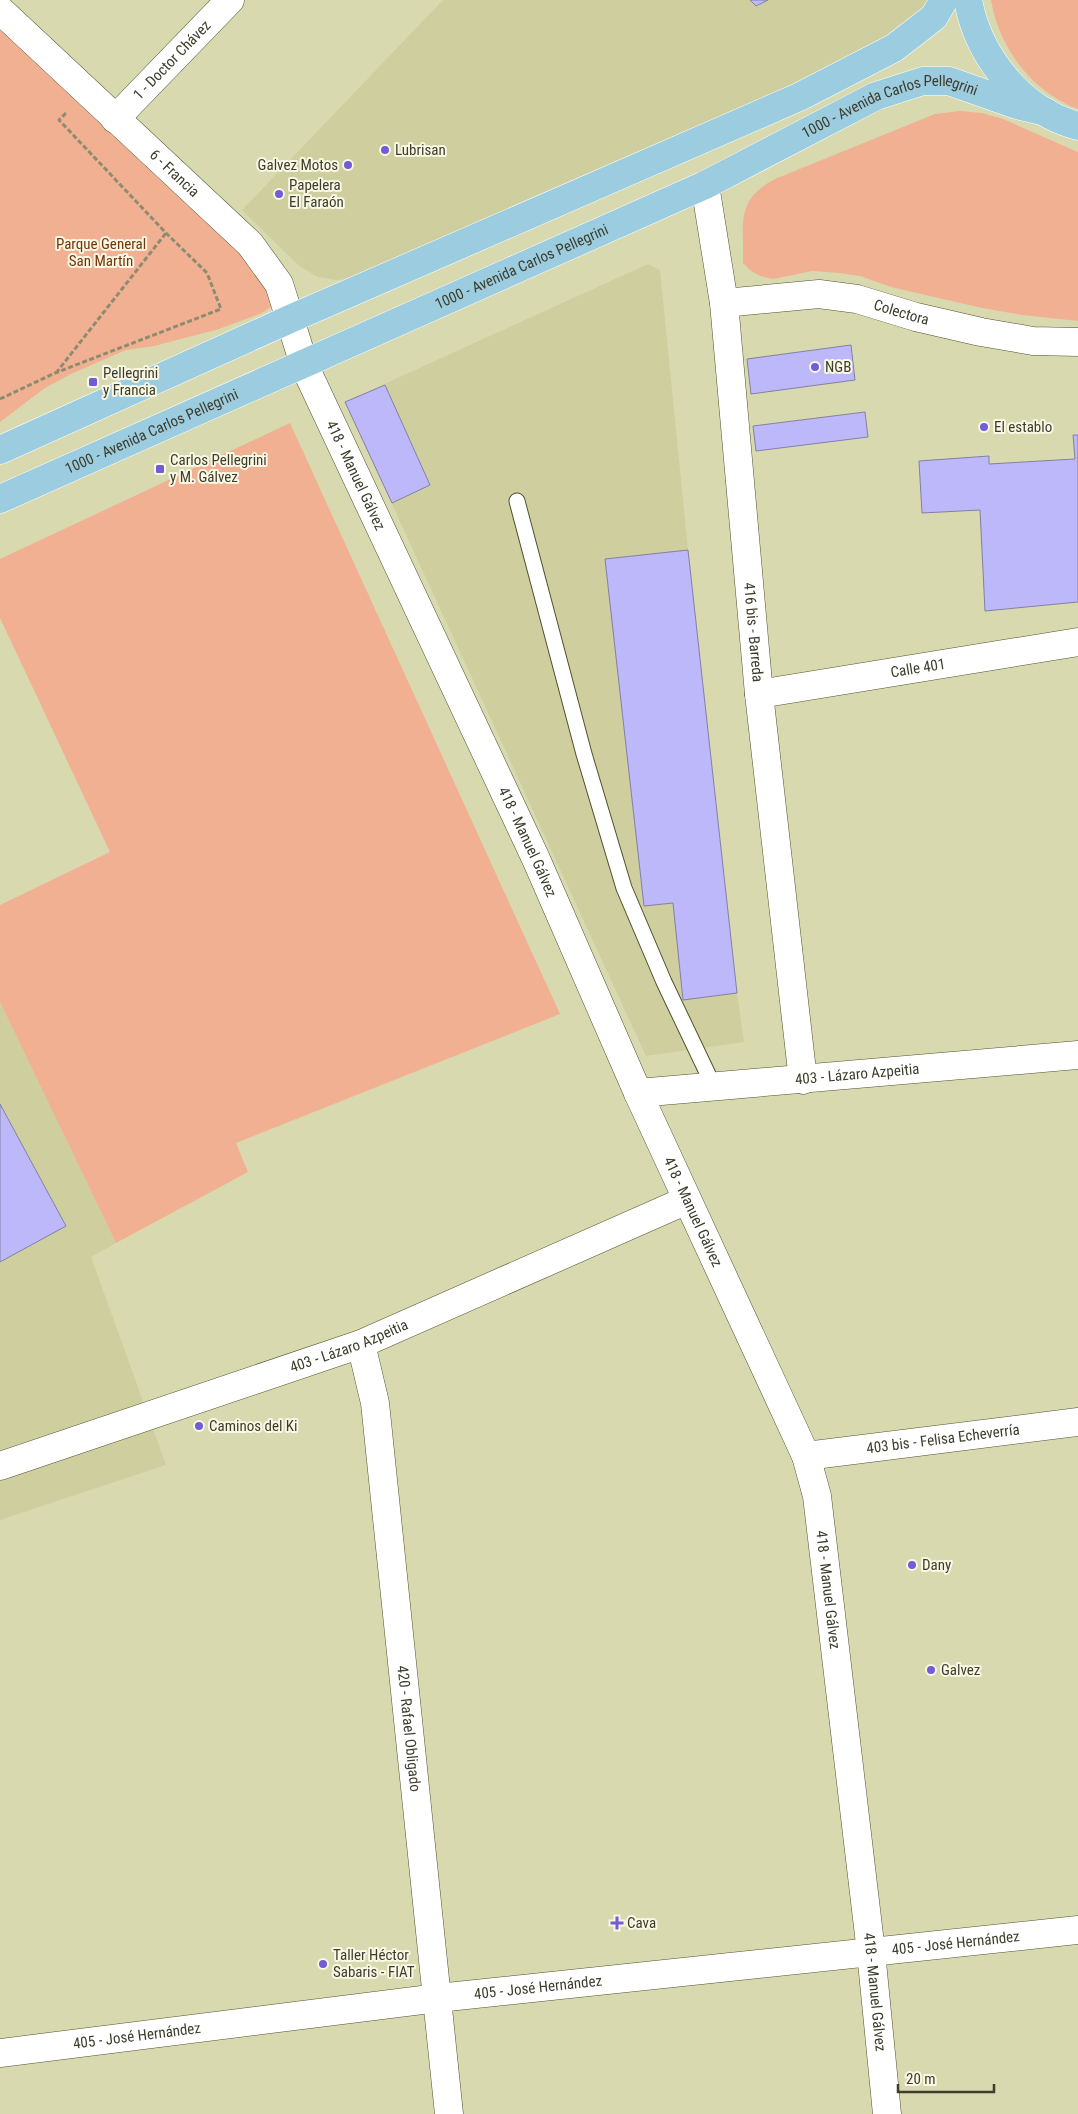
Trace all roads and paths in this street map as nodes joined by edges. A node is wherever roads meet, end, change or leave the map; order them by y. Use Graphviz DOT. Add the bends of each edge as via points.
graph roads {
  1 [pos="230,0"];
  2 [pos="944,0"];
  3 [pos="968,0"];
  4 [pos="0,10"];
  5 [pos="58,108"];
  6 [pos="1046,112"];
  7 [pos="115,120"];
  8 [pos="1078,126"];
  9 [pos="706,185"];
  10 [pos="166,233"];
  11 [pos="724,303"];
  12 [pos="290,319"];
  13 [pos="1078,342"];
  14 [pos="304,365"];
  15 [pos="56,373"];
  16 [pos="0,399"];
  17 [pos="0,450"];
  18 [pos="0,499"];
  19 [pos="518,501"];
  20 [pos="1078,642"];
  21 [pos="759,694"];
  22 [pos="1078,1055"];
  23 [pos="802,1080"];
  24 [pos="714,1087"];
  25 [pos="638,1093"];
  26 [pos="687,1200"];
  27 [pos="360,1344"];
  28 [pos="1078,1422"];
  29 [pos="806,1456"];
  30 [pos="0,1466"];
  31 [pos="1078,1930"];
  32 [pos="871,1952"];
  33 [pos="438,1998"];
  34 [pos="0,2054"];
  35 [pos="449,2114"];
  36 [pos="887,2114"];
  1 -- 7 [label="street, 1 - Doctor Chávez"];
  2 -- 12 [label="main road" via="934,17 894,48 799,97"];
  3 -- 6 [label="main road" via="979,38 991,59 1006,80"];
  4 -- 7 [label="street, 6 - Francia"];
  5 -- 10 [label="path" via="65,114 59,120"];
  6 -- 8 [label="main road"];
  6 -- 9 [label="main road, 1000 - Avenida Carlos Pellegrini" via="949,81 923,82 876,96"];
  7 -- 12 [label="street, 6 - Francia" via="250,244 279,284"];
  9 -- 11 [label="street, 416 bis - Barreda"];
  9 -- 14 [label="main road, 1000 - Avenida Carlos Pellegrini"];
  10 -- 15 [label="path"];
  10 -- 15 [label="path" via="206,273 220,309"];
  11 -- 13 [label="street, Colectora" via="819,294 857,299 981,332 1033,341"];
  11 -- 21 [label="street, 416 bis - Barreda"];
  12 -- 14 [label="street, 6 - Francia"];
  12 -- 17 [label="main road"];
  14 -- 18 [label="main road, 1000 - Avenida Carlos Pellegrini"];
  14 -- 25 [label="street, 418 - Manuel Gálvez" via="536,859"];
  15 -- 16 [label="path"];
  19 -- 24 [label="lane" via="584,754 624,888"];
  20 -- 21 [label="street, Calle 401"];
  21 -- 23 [label="street, 416 bis - Barreda"];
  22 -- 23 [label="street, 403 - Lázaro Azpeitia"];
  23 -- 24 [label="street, 403 - Lázaro Azpeitia"];
  24 -- 25 [label="street, 403 - Lázaro Azpeitia"];
  25 -- 26 [label="street, 418 - Manuel Gálvez"];
  26 -- 27 [label="street, 403 - Lázaro Azpeitia"];
  26 -- 29 [label="street, 418 - Manuel Gálvez"];
  27 -- 30 [label="street, 403 - Lázaro Azpeitia"];
  27 -- 33 [label="street, 420 - Rafael Obligado" via="375,1403"];
  28 -- 29 [label="street, 403 bis - Felisa Echeverría"];
  29 -- 32 [label="street, 418 - Manuel Gálvez" via="817,1496"];
  31 -- 32 [label="street, 405 - José Hernández"];
  32 -- 33 [label="street, 405 - José Hernández"];
  32 -- 36 [label="street, 418 - Manuel Gálvez"];
  33 -- 34 [label="street, 405 - José Hernández"];
  33 -- 35 [label="street, 420 - Rafael Obligado"];
}
